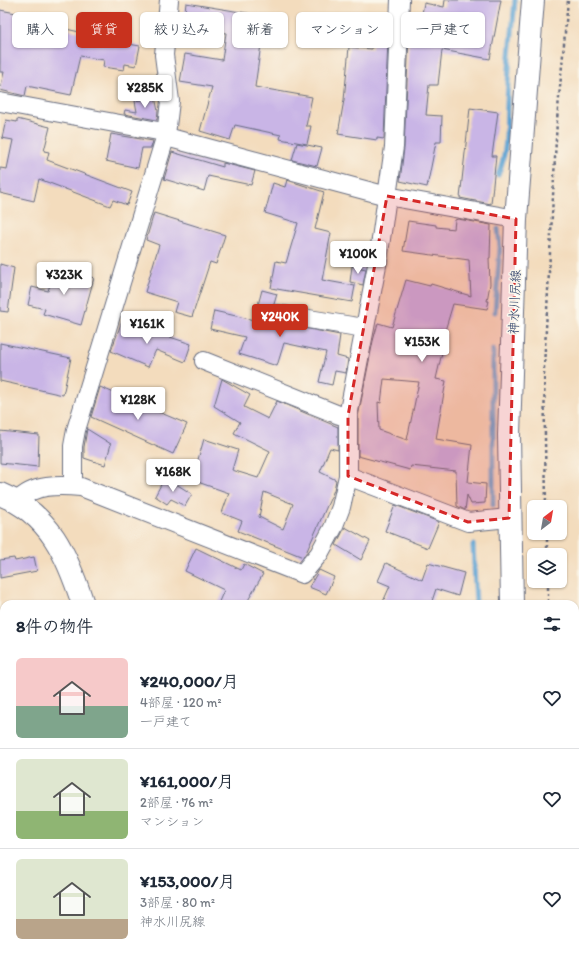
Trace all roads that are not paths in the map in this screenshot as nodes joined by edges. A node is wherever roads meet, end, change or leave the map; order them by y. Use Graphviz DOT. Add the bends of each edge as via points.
graph roads {
  1 [pos="169,0"];
  2 [pos="400,0"];
  3 [pos="533,0"];
  4 [pos="0,102"];
  5 [pos="166,135"];
  6 [pos="387,196"];
  7 [pos="516,219"];
  8 [pos="278,314"];
  9 [pos="364,328"];
  10 [pos="204,361"];
  11 [pos="348,416"];
  12 [pos="348,476"];
  13 [pos="73,486"];
  14 [pos="9,497"];
  15 [pos="509,518"];
  16 [pos="82,600"];
  17 [pos="512,600"];
  1 -- 5 [label="street" via="164,55 170,101"];
  2 -- 6 [label="street" via="394,147"];
  3 -- 7 [label="main road, 神水川尻線"];
  4 -- 5 [label="street" via="158,131"];
  5 -- 6 [label="street"];
  5 -- 13 [label="street" via="76,430 73,446"];
  6 -- 7 [label="street"];
  6 -- 9 [label="street" via="378,260"];
  7 -- 15 [label="main road, 神水川尻線"];
  8 -- 9 [label="street"];
  9 -- 11 [label="street"];
  10 -- 11 [label="street" via="339,415"];
  11 -- 12 [label="street"];
  12 -- 13 [label="street" via="334,528 319,554 302,574 129,505"];
  12 -- 15 [label="street" via="468,522"];
  13 -- 14 [label="street" via="44,487"];
  14 -- 16 [label="main road" via="46,526 58,543 74,576"];
  15 -- 17 [label="main road, 神水川尻線"];
}
